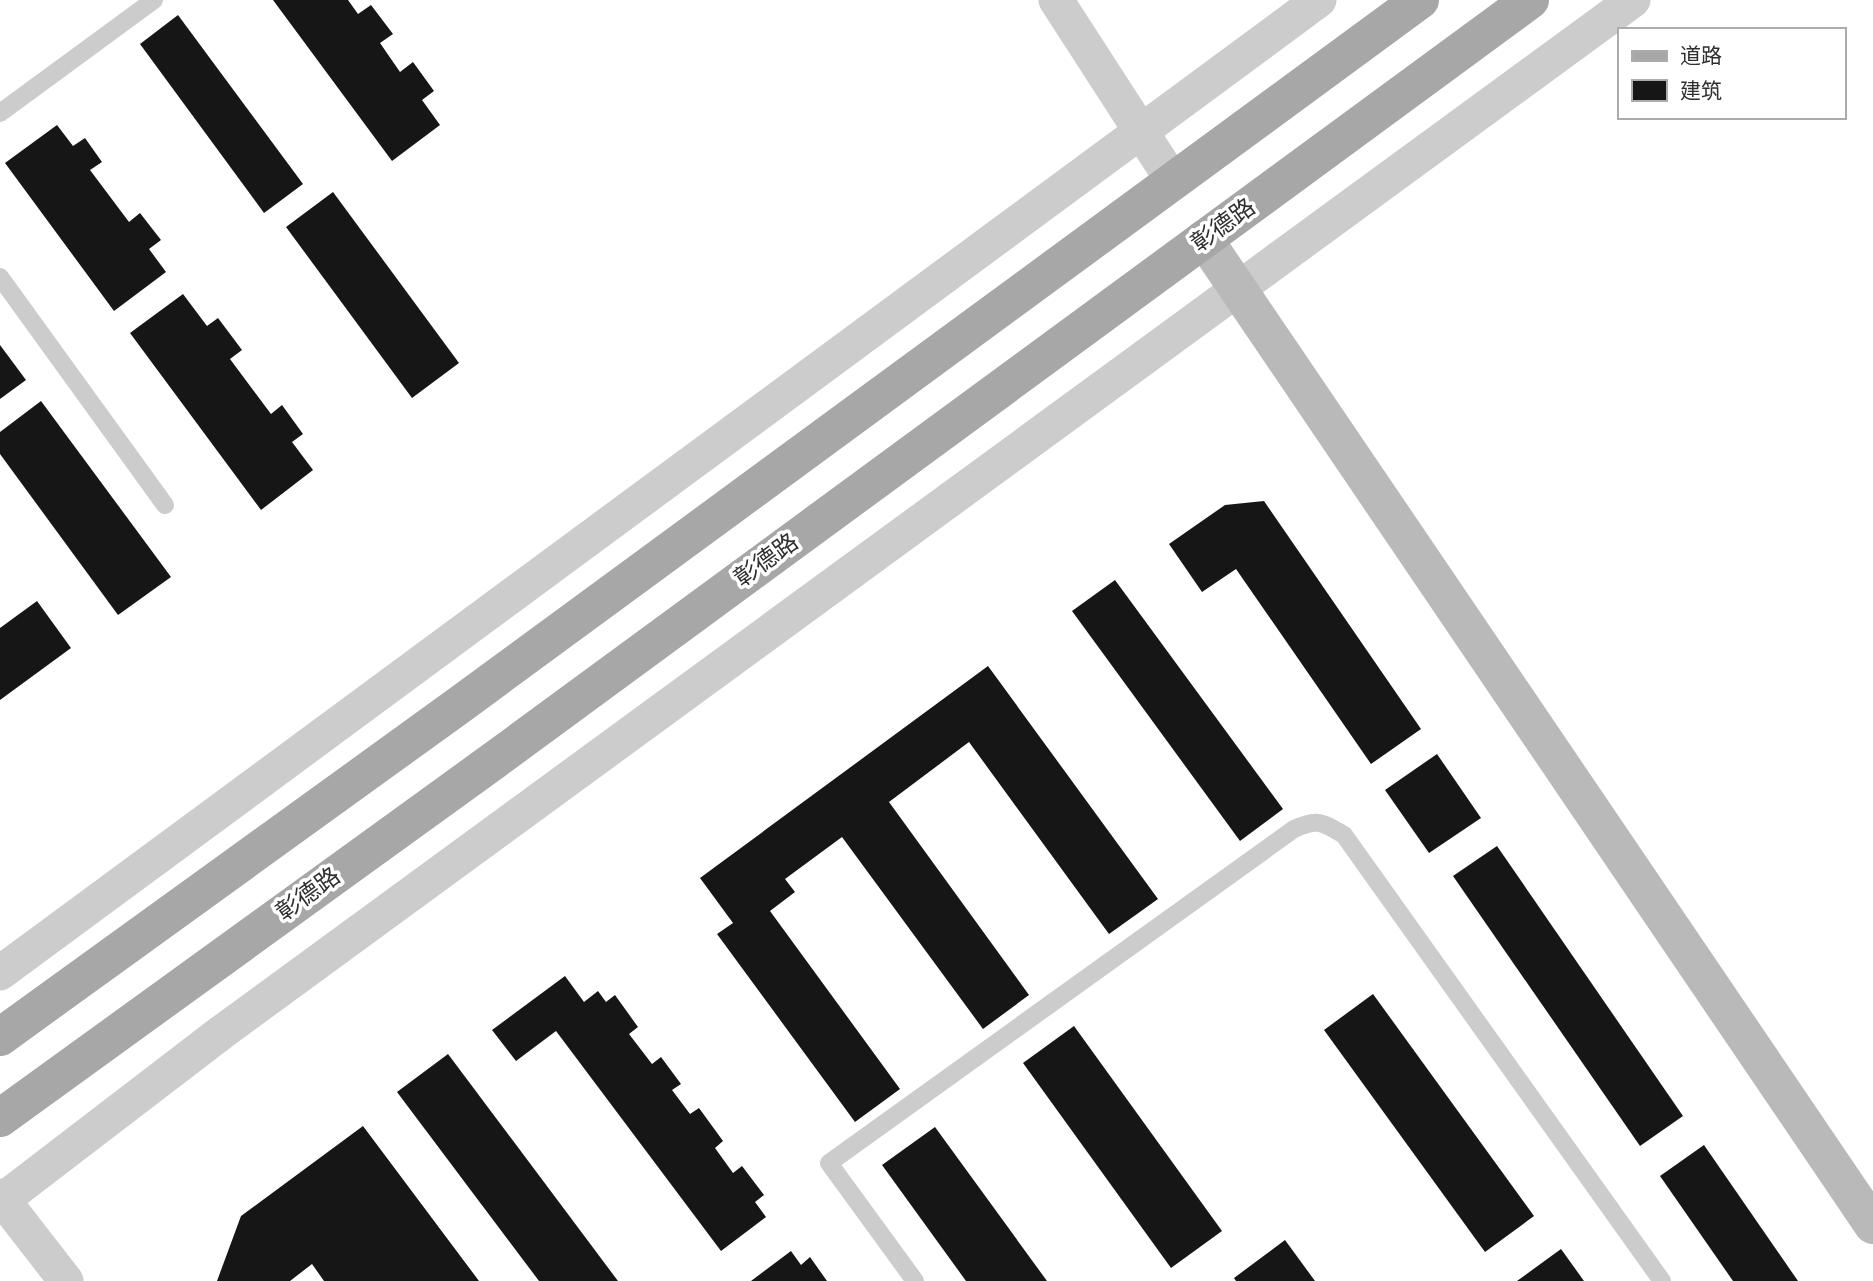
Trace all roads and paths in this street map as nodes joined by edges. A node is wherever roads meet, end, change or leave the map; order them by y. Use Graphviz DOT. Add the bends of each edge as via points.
graph roads {
  1 [pos="155,0"];
  2 [pos="1056,0"];
  3 [pos="1319,0"];
  4 [pos="1420,0"];
  5 [pos="1530,0"];
  6 [pos="1633,0"];
  7 [pos="0,113"];
  8 [pos="1141,131"];
  9 [pos="1173,181"];
  10 [pos="1204,239"];
  11 [pos="0,277"];
  12 [pos="1237,288"];
  13 [pos="165,505"];
  14 [pos="0,973"];
  15 [pos="0,1037"];
  16 [pos="0,1118"];
  17 [pos="1,1199"];
  18 [pos="1873,1225"];
  19 [pos="66,1281"];
  20 [pos="915,1281"];
  21 [pos="1662,1281"];
  1 -- 7 [label="lane"];
  2 -- 8 [label="street"];
  3 -- 8 [label="street"];
  4 -- 9 [label="main road"];
  5 -- 10 [label="main road, 彰德路"];
  6 -- 12 [label="street"];
  8 -- 9 [label="street"];
  8 -- 14 [label="street"];
  9 -- 15 [label="main road"];
  10 -- 12 [label="street"];
  10 -- 16 [label="main road, 彰德路"];
  11 -- 13 [label="lane"];
  12 -- 17 [label="street"];
  12 -- 18 [label="street"];
  17 -- 19 [label="street"];
  20 -- 21 [label="lane" via="830,1163 1311,821 1344,835"];
}
